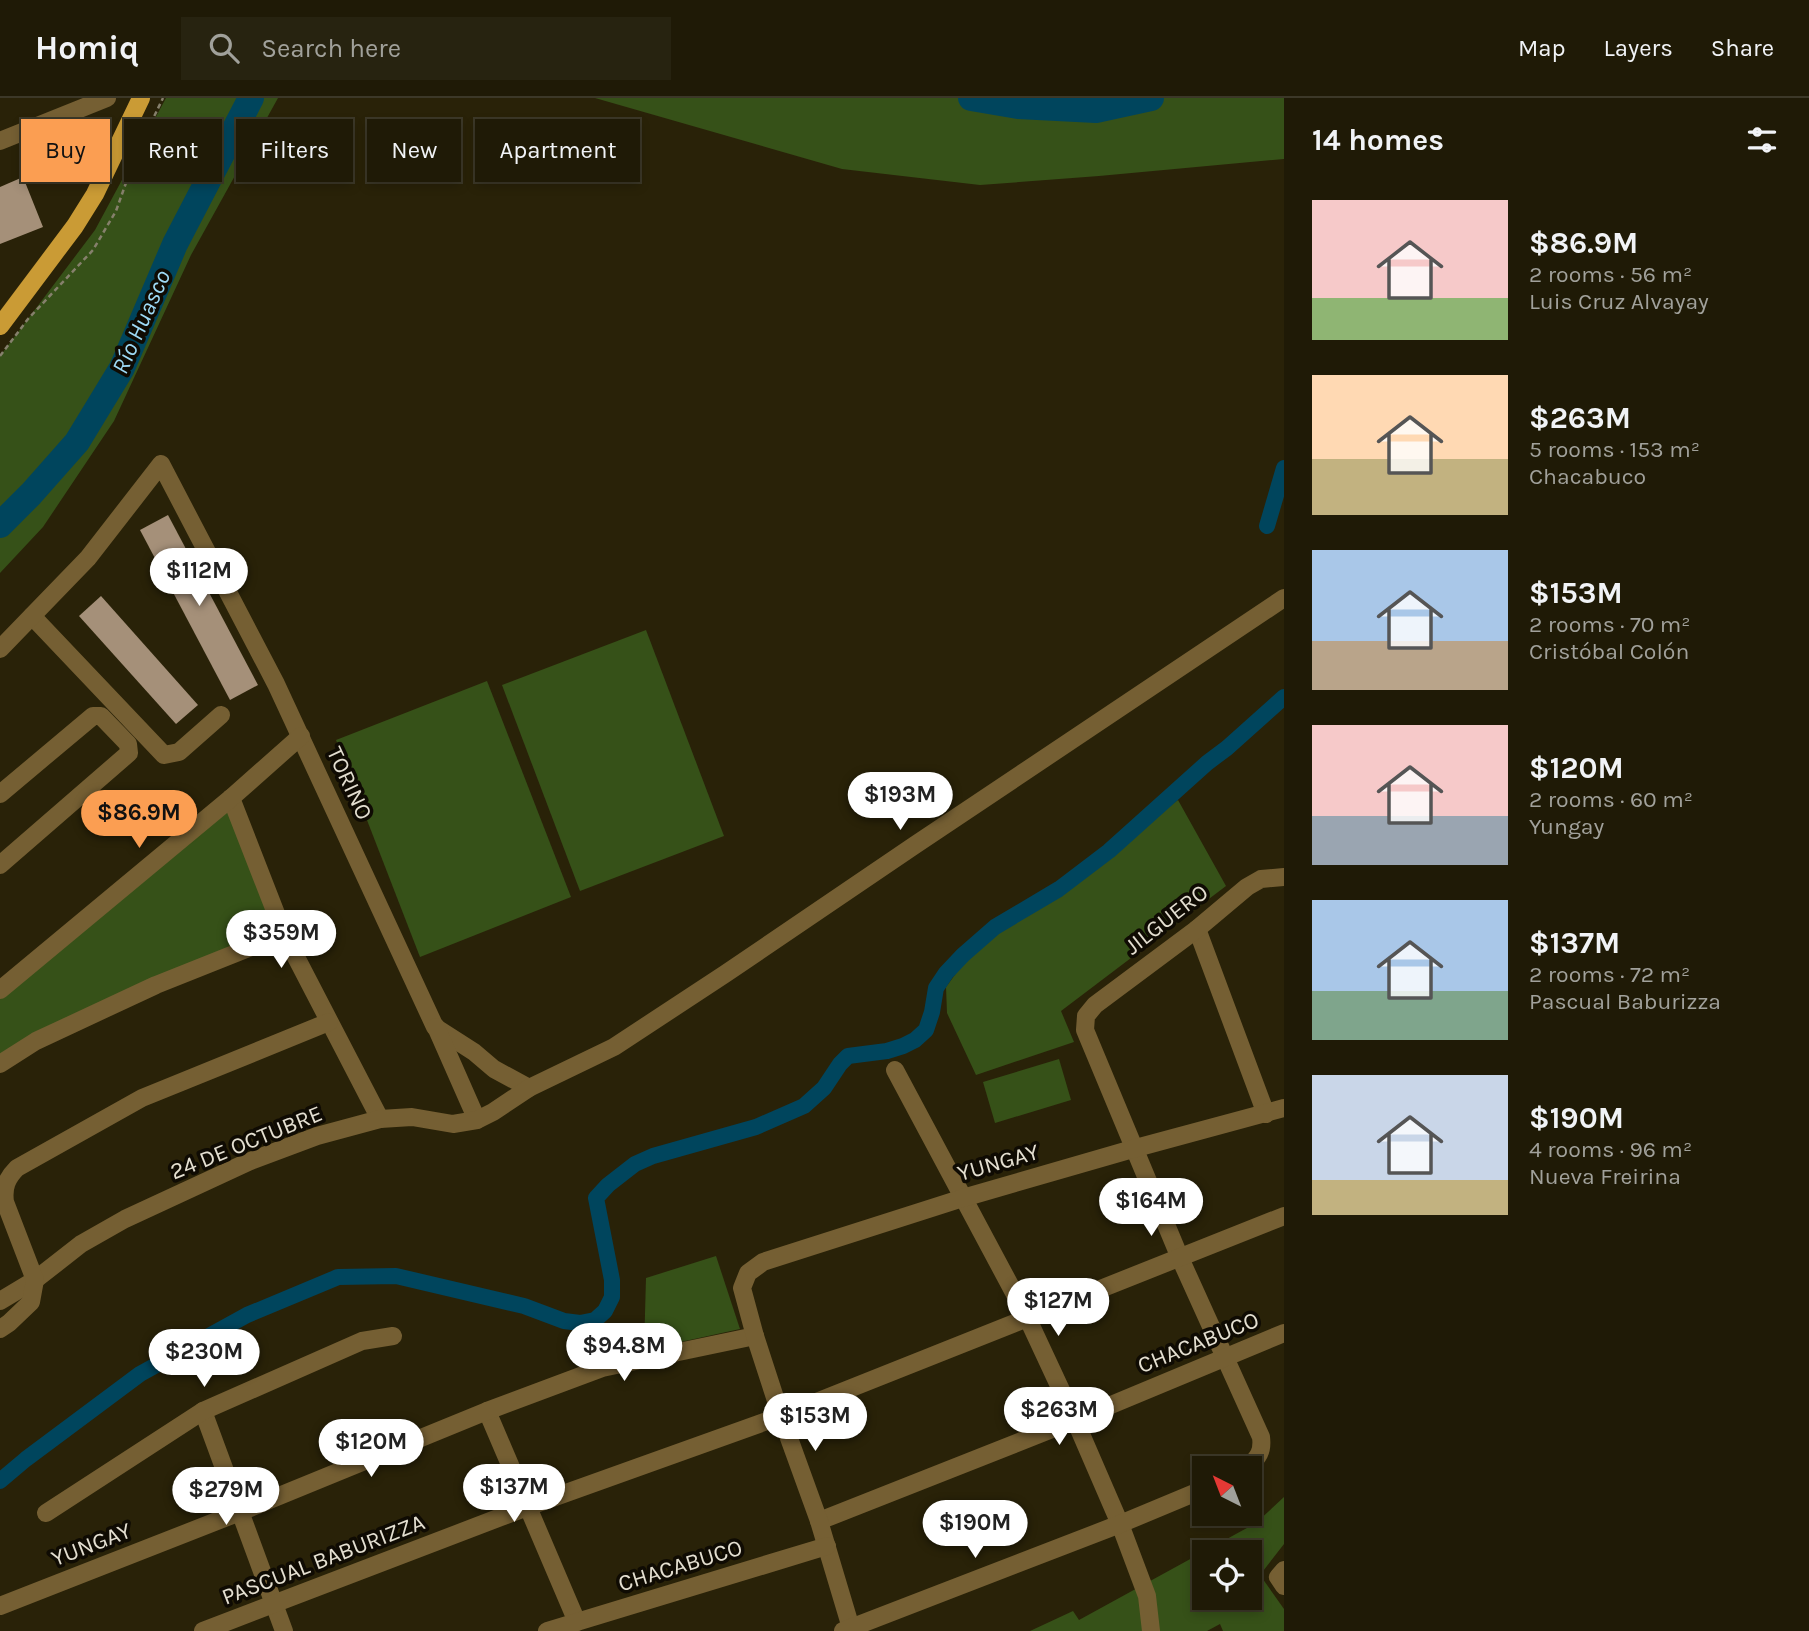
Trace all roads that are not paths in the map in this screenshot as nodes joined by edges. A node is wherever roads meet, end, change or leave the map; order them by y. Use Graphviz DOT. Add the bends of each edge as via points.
graph roads {
  1 [pos="107,98"];
  2 [pos="141,98"];
  3 [pos="0,141"];
  4 [pos="0,326"];
  5 [pos="1284,598"];
  6 [pos="32,616"];
  7 [pos="0,649"];
  8 [pos="221,715"];
  9 [pos="301,736"];
  10 [pos="0,794"];
  11 [pos="231,798"];
  12 [pos="0,865"];
  13 [pos="1284,877"];
  14 [pos="1197,929"];
  15 [pos="284,934"];
  16 [pos="0,990"];
  17 [pos="329,1022"];
  18 [pos="435,1027"];
  19 [pos="0,1064"];
  20 [pos="895,1070"];
  21 [pos="529,1088"];
  22 [pos="1284,1108"];
  23 [pos="1266,1114"];
  24 [pos="380,1119"];
  25 [pos="477,1120"];
  26 [pos="1136,1148"];
  27 [pos="963,1198"];
  28 [pos="1284,1216"];
  29 [pos="1180,1258"];
  30 [pos="35,1280"];
  31 [pos="0,1301"];
  32 [pos="1027,1317"];
  33 [pos="0,1329"];
  34 [pos="1284,1333"];
  35 [pos="393,1336"];
  36 [pos="755,1336"];
  37 [pos="1225,1357"];
  38 [pos="203,1411"];
  39 [pos="487,1411"];
  40 [pos="781,1416"];
  41 [pos="1075,1420"];
  42 [pos="1258,1456"];
  43 [pos="1192,1494"];
  44 [pos="527,1507"];
  45 [pos="240,1512"];
  46 [pos="46,1513"];
  47 [pos="819,1521"];
  48 [pos="1119,1524"];
  49 [pos="827,1546"];
  50 [pos="1284,1570"];
  51 [pos="1284,1586"];
  52 [pos="274,1605"];
  53 [pos="0,1606"];
  54 [pos="577,1622"];
  55 [pos="847,1630"];
  56 [pos="203,1631"];
  57 [pos="284,1631"];
  58 [pos="547,1631"];
  59 [pos="1151,1631"];
  1 -- 3 [label="street"];
  2 -- 4 [label="main road" via="95,194"];
  5 -- 21 [label="street, 24 DE OCTUBRE" via="625,1040"];
  6 -- 7 [label="street"];
  6 -- 8 [label="street" via="164,755 179,752"];
  6 -- 9 [label="street, TORINO" via="88,558 161,464"];
  9 -- 11 [label="street"];
  9 -- 18 [label="street, TORINO"];
  10 -- 12 [label="street" via="93,716 101,716 128,744 129,753"];
  11 -- 15 [label="street"];
  11 -- 16 [label="street"];
  13 -- 14 [label="street, JILGUERO" via="1247,887"];
  14 -- 23 [label="street"];
  14 -- 26 [label="street, JILGUERO" via="1094,1005 1086,1016 1085,1030"];
  15 -- 17 [label="street"];
  15 -- 19 [label="street" via="156,985 36,1041"];
  17 -- 24 [label="street"];
  17 -- 30 [label="street" via="142,1098 17,1168 8,1177 5,1202"];
  18 -- 21 [label="street"];
  18 -- 25 [label="street, TORINO"];
  20 -- 27 [label="street"];
  21 -- 25 [label="street, 24 DE OCTUBRE"];
  22 -- 23 [label="street, YUNGAY"];
  23 -- 26 [label="street, YUNGAY"];
  24 -- 25 [label="street, 24 DE OCTUBRE" via="412,1117 453,1124"];
  24 -- 30 [label="street, 24 DE OCTUBRE" via="260,1158 125,1219 80,1244"];
  26 -- 27 [label="street, YUNGAY"];
  26 -- 29 [label="street"];
  27 -- 32 [label="street"];
  27 -- 36 [label="street, YUNGAY" via="763,1262 748,1273 742,1288"];
  28 -- 29 [label="street, PASCUAL BABURIZZA"];
  29 -- 32 [label="street, PASCUAL BABURIZZA"];
  29 -- 37 [label="street"];
  30 -- 31 [label="street, 24 DE OCTUBRE"];
  30 -- 33 [label="street, 24 DE OCTUBRE" via="31,1303"];
  32 -- 40 [label="street, PASCUAL BABURIZZA"];
  32 -- 41 [label="street"];
  34 -- 37 [label="street, CHACABUCO"];
  35 -- 38 [label="street" via="362,1341"];
  36 -- 39 [label="street, YUNGAY" via="602,1368"];
  36 -- 40 [label="street"];
  37 -- 41 [label="street, CHACABUCO"];
  37 -- 42 [label="street" via="1261,1437"];
  38 -- 45 [label="street"];
  38 -- 46 [label="street"];
  39 -- 44 [label="street"];
  39 -- 45 [label="street, YUNGAY"];
  40 -- 44 [label="street, PASCUAL BABURIZZA"];
  40 -- 47 [label="street"];
  41 -- 47 [label="street, CHACABUCO"];
  41 -- 48 [label="street"];
  43 -- 48 [label="street"];
  44 -- 52 [label="street, PASCUAL BABURIZZA"];
  44 -- 54 [label="street"];
  45 -- 52 [label="street"];
  45 -- 53 [label="street, YUNGAY"];
  47 -- 49 [label="street"];
  48 -- 55 [label="street"];
  48 -- 59 [label="street" via="1147,1596"];
  49 -- 54 [label="street, CHACABUCO"];
  49 -- 55 [label="street"];
  50 -- 51 [label="street" via="1278,1577"];
  52 -- 56 [label="street, PASCUAL BABURIZZA"];
  52 -- 57 [label="street"];
  54 -- 58 [label="street, CHACABUCO"];
}
